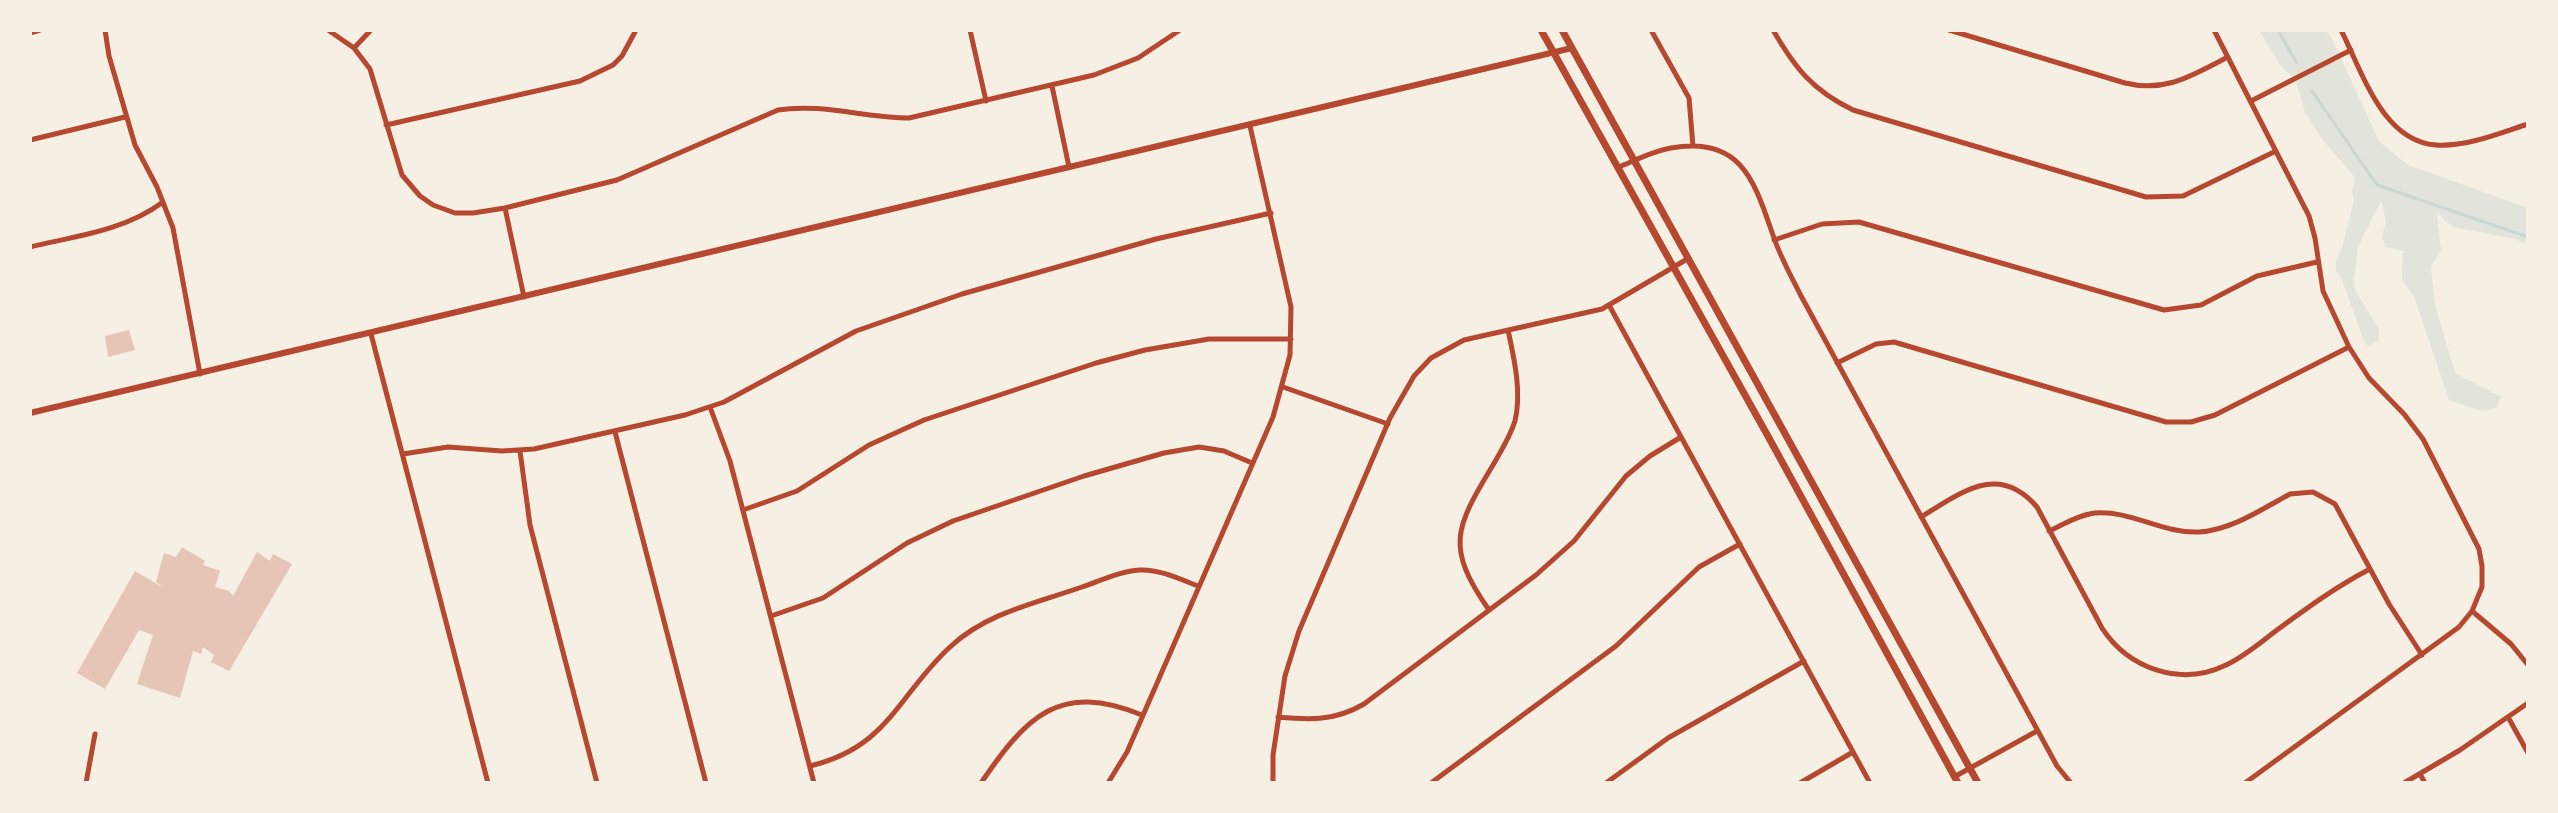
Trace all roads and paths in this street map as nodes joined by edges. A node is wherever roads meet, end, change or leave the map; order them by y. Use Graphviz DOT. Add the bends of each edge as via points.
graph roads {
  1 [pos="40,30"];
  2 [pos="105,30"];
  3 [pos="328,30"];
  4 [pos="371,30"];
  5 [pos="636,30"];
  6 [pos="970,30"];
  7 [pos="1180,30"];
  8 [pos="1541,30"];
  9 [pos="1562,30"];
  10 [pos="1651,30"];
  11 [pos="1773,30"];
  12 [pos="1949,30"];
  13 [pos="2214,30"];
  14 [pos="2341,30"];
  15 [pos="30,33"];
  16 [pos="354,48"];
  17 [pos="1572,48"];
  18 [pos="2351,50"];
  19 [pos="1554,52"];
  20 [pos="2228,57"];
  21 [pos="1052,86"];
  22 [pos="986,101"];
  23 [pos="2251,101"];
  24 [pos="125,117"];
  25 [pos="2528,124"];
  26 [pos="386,125"];
  27 [pos="1250,126"];
  28 [pos="30,140"];
  29 [pos="1693,146"];
  30 [pos="2276,151"];
  31 [pos="1636,160"];
  32 [pos="1619,167"];
  33 [pos="1069,168"];
  34 [pos="163,202"];
  35 [pos="505,208"];
  36 [pos="1271,213"];
  37 [pos="1774,240"];
  38 [pos="30,247"];
  39 [pos="1690,258"];
  40 [pos="2317,262"];
  41 [pos="1674,267"];
  42 [pos="524,297"];
  43 [pos="1609,305"];
  44 [pos="1508,330"];
  45 [pos="371,334"];
  46 [pos="1291,339"];
  47 [pos="2349,347"];
  48 [pos="1837,363"];
  49 [pos="200,374"];
  50 [pos="1283,387"];
  51 [pos="710,407"];
  52 [pos="30,413"];
  53 [pos="1388,424"];
  54 [pos="615,432"];
  55 [pos="1681,437"];
  56 [pos="520,451"];
  57 [pos="403,454"];
  58 [pos="1252,463"];
  59 [pos="743,510"];
  60 [pos="1921,517"];
  61 [pos="2049,531"];
  62 [pos="1740,544"];
  63 [pos="2370,569"];
  64 [pos="1198,586"];
  65 [pos="1489,610"];
  66 [pos="2472,611"];
  67 [pos="771,616"];
  68 [pos="2422,655"];
  69 [pos="1804,661"];
  70 [pos="2528,665"];
  71 [pos="2528,703"];
  72 [pos="1142,715"];
  73 [pos="1278,717"];
  74 [pos="2508,717"];
  75 [pos="2037,731"];
  76 [pos="95,734"];
  77 [pos="1853,752"];
  78 [pos="2528,753"];
  79 [pos="810,766"];
  80 [pos="1970,769"];
  81 [pos="2420,774"];
  82 [pos="1956,780"];
  83 [pos="86,783"];
  84 [pos="488,783"];
  85 [pos="597,783"];
  86 [pos="706,783"];
  87 [pos="814,783"];
  88 [pos="981,783"];
  89 [pos="1108,783"];
  90 [pos="1273,783"];
  91 [pos="1431,783"];
  92 [pos="1606,783"];
  93 [pos="1800,783"];
  94 [pos="1870,783"];
  95 [pos="1978,783"];
  96 [pos="2071,783"];
  97 [pos="2245,783"];
  98 [pos="2404,783"];
  99 [pos="2425,783"];
  1 -- 15 [label="street"];
  2 -- 24 [label="street"];
  3 -- 16 [label="street"];
  4 -- 16 [label="street"];
  5 -- 26 [label="street" via="613,65 580,81"];
  6 -- 22 [label="street"];
  7 -- 21 [label="street" via="1119,67"];
  8 -- 19 [label="main road"];
  9 -- 17 [label="main road"];
  10 -- 29 [label="street" via="1689,98"];
  11 -- 30 [label="street" via="1807,80 1853,110 2146,197 2183,196"];
  12 -- 20 [label="street" via="2149,87 2175,83"];
  13 -- 20 [label="street"];
  14 -- 18 [label="street"];
  16 -- 26 [label="street" via="373,76"];
  17 -- 19 [label="street"];
  17 -- 31 [label="main road"];
  18 -- 23 [label="street"];
  18 -- 25 [label="street" via="2385,115 2414,139 2451,145"];
  19 -- 27 [label="street"];
  19 -- 32 [label="main road"];
  20 -- 23 [label="street"];
  21 -- 22 [label="street"];
  21 -- 33 [label="street"];
  22 -- 35 [label="street" via="909,118 778,110 636,173"];
  23 -- 30 [label="street"];
  24 -- 28 [label="street"];
  24 -- 34 [label="street"];
  26 -- 35 [label="street" via="398,166 420,196 455,213"];
  27 -- 33 [label="street"];
  27 -- 36 [label="street"];
  29 -- 31 [label="street"];
  29 -- 37 [label="street" via="1720,152 1744,169 1759,193"];
  30 -- 40 [label="street" via="2309,216"];
  31 -- 32 [label="street"];
  31 -- 39 [label="main road"];
  32 -- 41 [label="main road"];
  33 -- 42 [label="street"];
  34 -- 38 [label="street" via="116,227"];
  34 -- 49 [label="street" via="176,241"];
  35 -- 42 [label="street"];
  36 -- 46 [label="street" via="1288,286"];
  36 -- 51 [label="street" via="1156,239 962,294 856,331"];
  37 -- 40 [label="street" via="1822,224 1859,222 2164,310 2201,305 2257,276"];
  37 -- 48 [label="street"];
  39 -- 41 [label="street"];
  39 -- 80 [label="main road"];
  40 -- 47 [label="street" via="2323,291"];
  41 -- 43 [label="street"];
  41 -- 82 [label="main road"];
  42 -- 45 [label="street"];
  43 -- 44 [label="street"];
  43 -- 55 [label="street"];
  44 -- 53 [label="street" via="1464,340 1431,358 1414,376"];
  44 -- 65 [label="street" via="1515,420 1460,534 1462,565"];
  45 -- 49 [label="street"];
  45 -- 57 [label="street"];
  46 -- 50 [label="street"];
  46 -- 59 [label="street" via="1209,339 1096,363 924,420 869,445 797,491"];
  47 -- 48 [label="street" via="2215,415 2178,423 1894,342 1876,344"];
  47 -- 66 [label="street" via="2423,439 2479,549 2482,587"];
  48 -- 60 [label="street"];
  49 -- 52 [label="street"];
  50 -- 53 [label="street"];
  50 -- 58 [label="street"];
  51 -- 54 [label="street"];
  51 -- 59 [label="street"];
  53 -- 73 [label="street" via="1299,631"];
  54 -- 56 [label="street"];
  54 -- 86 [label="street"];
  55 -- 62 [label="street"];
  55 -- 65 [label="street" via="1626,476 1562,553"];
  56 -- 57 [label="street" via="448,447"];
  56 -- 85 [label="street" via="530,525"];
  57 -- 84 [label="street"];
  58 -- 64 [label="street"];
  58 -- 67 [label="street" via="1199,447 1084,476 953,521 907,543 823,598"];
  59 -- 67 [label="street"];
  60 -- 61 [label="street" via="1973,486 1994,484 2030,499"];
  60 -- 75 [label="street"];
  61 -- 63 [label="street" via="2097,513 2172,530 2215,530 2290,494 2313,492 2341,511"];
  61 -- 63 [label="street" via="2116,646 2139,664 2175,674 2225,665"];
  62 -- 69 [label="street"];
  62 -- 91 [label="street" via="1699,567 1616,646"];
  63 -- 68 [label="street"];
  64 -- 72 [label="street"];
  64 -- 79 [label="street" via="1136,570 984,622 950,647 869,740 842,757"];
  65 -- 73 [label="street" via="1350,712 1324,719"];
  66 -- 68 [label="street"];
  66 -- 70 [label="street"];
  67 -- 79 [label="street"];
  68 -- 97 [label="street"];
  69 -- 77 [label="street"];
  69 -- 92 [label="street" via="1668,738"];
  71 -- 74 [label="street"];
  72 -- 88 [label="street" via="1103,702 1079,702 1045,713 1018,733"];
  72 -- 89 [label="street"];
  73 -- 90 [label="street"];
  74 -- 78 [label="street"];
  74 -- 81 [label="street"];
  75 -- 80 [label="street"];
  75 -- 96 [label="street"];
  76 -- 83 [label="street"];
  77 -- 93 [label="street"];
  77 -- 94 [label="street"];
  79 -- 87 [label="street"];
  80 -- 82 [label="street"];
  80 -- 95 [label="main road"];
  81 -- 98 [label="street"];
  81 -- 99 [label="street"];
}
